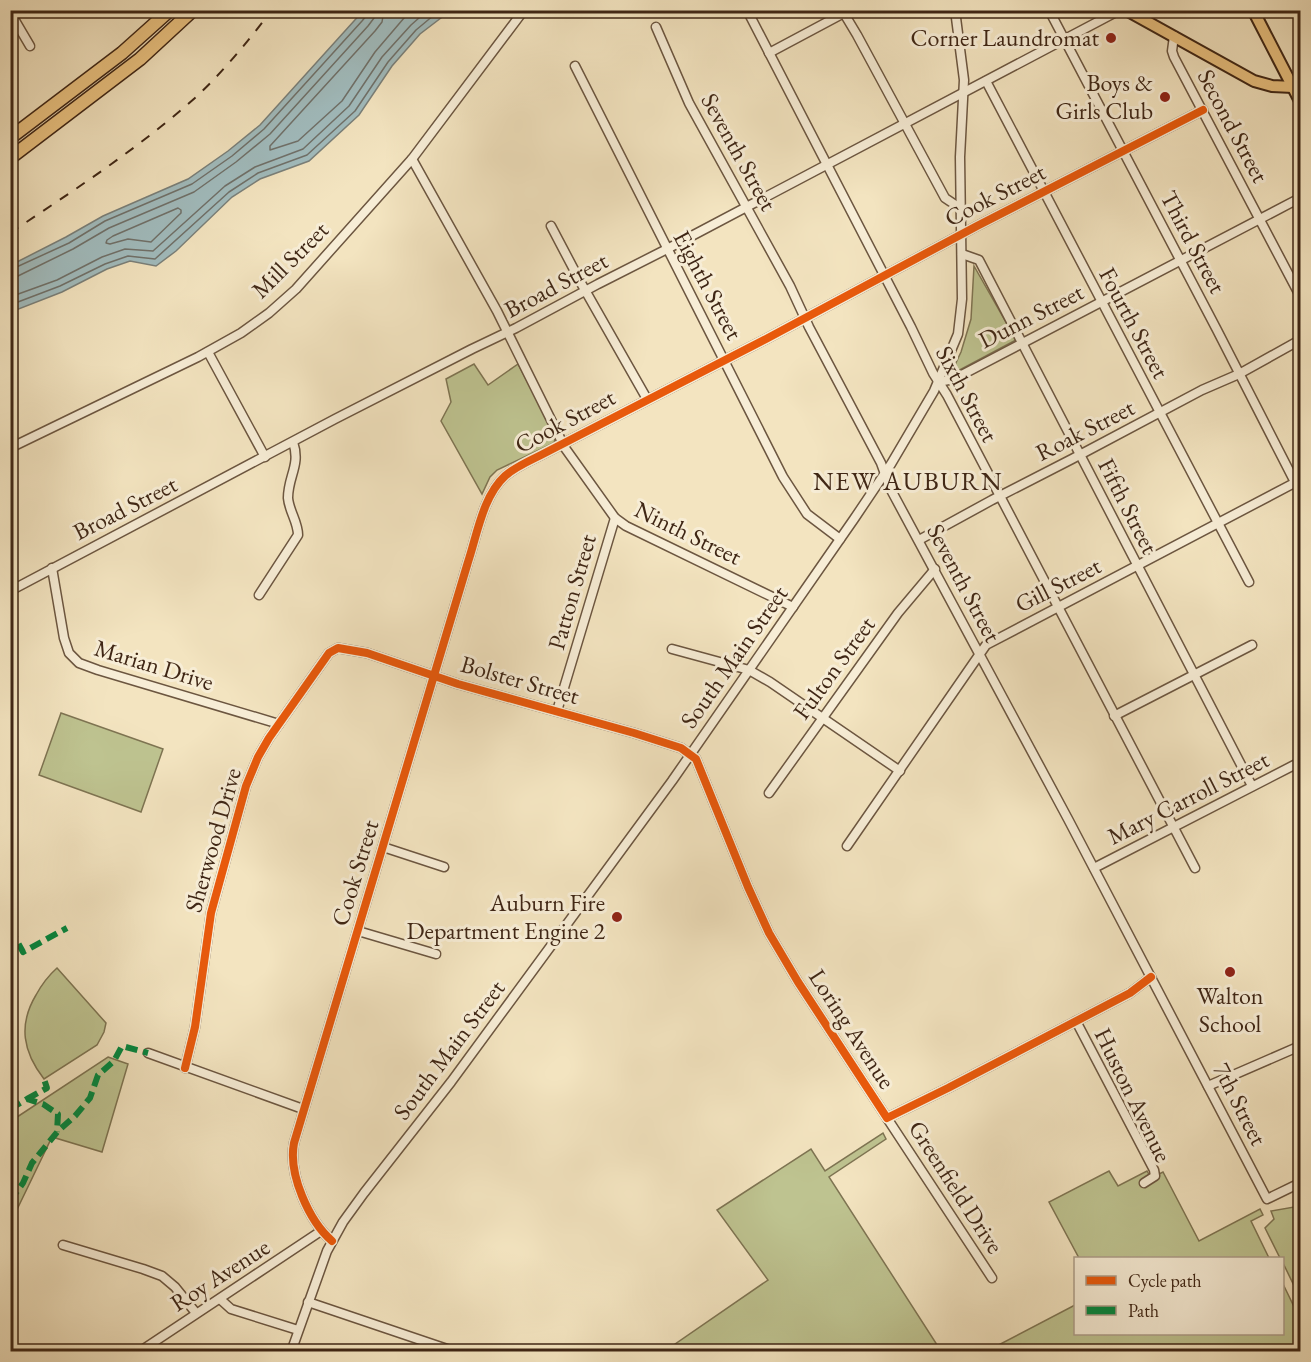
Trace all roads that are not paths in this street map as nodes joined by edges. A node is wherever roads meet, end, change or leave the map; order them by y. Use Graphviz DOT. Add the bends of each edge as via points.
graph roads {
  1 [pos="170,10"];
  2 [pos="193,10"];
  3 [pos="524,10"];
  4 [pos="747,10"];
  5 [pos="956,10"];
  6 [pos="1049,10"];
  7 [pos="1120,10"];
  8 [pos="1126,10"];
  9 [pos="1253,10"];
  10 [pos="10,12"];
  11 [pos="843,12"];
  12 [pos="656,27"];
  13 [pos="1174,36"];
  14 [pos="1064,40"];
  15 [pos="30,46"];
  16 [pos="769,53"];
  17 [pos="575,66"];
  18 [pos="986,81"];
  19 [pos="1293,87"];
  20 [pos="962,94"];
  21 [pos="1300,101"];
  22 [pos="1203,110"];
  23 [pos="905,123"];
  24 [pos="10,138"];
  25 [pos="1123,151"];
  26 [pos="10,158"];
  27 [pos="412,159"];
  28 [pos="826,165"];
  29 [pos="1043,193"];
  30 [pos="1300,198"];
  31 [pos="747,207"];
  32 [pos="960,208"];
  33 [pos="1261,220"];
  34 [pos="551,226"];
  35 [pos="961,234"];
  36 [pos="667,249"];
  37 [pos="962,254"];
  38 [pos="1181,261"];
  39 [pos="884,276"];
  40 [pos="586,291"];
  41 [pos="1300,296"];
  42 [pos="1101,303"];
  43 [pos="805,318"];
  44 [pos="508,332"];
  45 [pos="1300,340"];
  46 [pos="1022,342"];
  47 [pos="208,352"];
  48 [pos="724,359"];
  49 [pos="1239,374"];
  50 [pos="938,382"];
  51 [pos="647,399"];
  52 [pos="1159,413"];
  53 [pos="293,442"];
  54 [pos="562,443"];
  55 [pos="10,447"];
  56 [pos="1080,455"];
  57 [pos="265,457"];
  58 [pos="884,473"];
  59 [pos="1298,481"];
  60 [pos="1300,492"];
  61 [pos="999,496"];
  62 [pos="615,518"];
  63 [pos="1218,524"];
  64 [pos="840,540"];
  65 [pos="919,540"];
  66 [pos="1137,566"];
  67 [pos="52,568"];
  68 [pos="935,569"];
  69 [pos="1249,582"];
  70 [pos="10,591"];
  71 [pos="259,595"];
  72 [pos="793,607"];
  73 [pos="1057,607"];
  74 [pos="1252,645"];
  75 [pos="338,648"];
  76 [pos="672,649"];
  77 [pos="981,654"];
  78 [pos="749,670"];
  79 [pos="1196,675"];
  80 [pos="434,676"];
  81 [pos="557,711"];
  82 [pos="1114,716"];
  83 [pos="822,718"];
  84 [pos="279,724"];
  85 [pos="691,753"];
  86 [pos="1300,762"];
  87 [pos="900,771"];
  88 [pos="1252,786"];
  89 [pos="769,793"];
  90 [pos="1173,827"];
  91 [pos="383,846"];
  92 [pos="847,846"];
  93 [pos="444,867"];
  94 [pos="1094,868"];
  95 [pos="1195,868"];
  96 [pos="358,931"];
  97 [pos="436,954"];
  98 [pos="1151,977"];
  99 [pos="1076,1021"];
  100 [pos="1300,1046"];
  101 [pos="148,1053"];
  102 [pos="185,1068"];
  103 [pos="1208,1086"];
  104 [pos="303,1109"];
  105 [pos="887,1118"];
  106 [pos="1300,1182"];
  107 [pos="1144,1183"];
  108 [pos="321,1231"];
  109 [pos="332,1241"];
  110 [pos="63,1245"];
  111 [pos="992,1278"];
  112 [pos="220,1299"];
  113 [pos="308,1302"];
  114 [pos="196,1313"];
  115 [pos="298,1330"];
  116 [pos="139,1352"];
  117 [pos="291,1352"];
  118 [pos="456,1352"];
  1 -- 24 [label="highway" via="122,53"];
  2 -- 26 [label="highway" via="140,59"];
  3 -- 27 [label="street, Mill Street"];
  4 -- 16 [label="street, Sixth Street"];
  5 -- 20 [label="street, South Main Street"];
  6 -- 14 [label="street, Third Street"];
  7 -- 14 [label="street, Broad Street"];
  8 -- 13 [label="main road"];
  9 -- 19 [label="main road"];
  10 -- 15 [label="street"];
  11 -- 16 [label="street"];
  11 -- 23 [label="street"];
  12 -- 31 [label="street, Seventh Street" via="689,103"];
  13 -- 19 [label="main road" via="1254,81 1272,87"];
  13 -- 22 [label="street, Second Street" via="1174,57"];
  14 -- 18 [label="street, Broad Street"];
  14 -- 25 [label="street, Third Street"];
  16 -- 28 [label="street, Sixth Street"];
  17 -- 36 [label="street, Eighth Street"];
  18 -- 20 [label="street, Broad Street"];
  18 -- 29 [label="street, Fourth Street"];
  19 -- 21 [label="main road"];
  20 -- 23 [label="street, Broad Street"];
  20 -- 32 [label="street, South Main Street"];
  22 -- 25 [label="street, Cook Street"];
  22 -- 33 [label="street, Second Street"];
  23 -- 28 [label="street, Broad Street"];
  23 -- 32 [label="street" via="945,198"];
  25 -- 29 [label="street, Cook Street"];
  25 -- 38 [label="street, Third Street"];
  27 -- 44 [label="street, Ninth Street"];
  27 -- 47 [label="street, Mill Street" via="296,289 261,319"];
  28 -- 31 [label="street, Broad Street"];
  28 -- 39 [label="street, Sixth Street"];
  29 -- 35 [label="street, Cook Street"];
  29 -- 42 [label="street, Fourth Street"];
  30 -- 33 [label="street, Dunn Street"];
  31 -- 36 [label="street, Broad Street"];
  31 -- 43 [label="street, Seventh Street"];
  32 -- 35 [label="street, South Main Street"];
  33 -- 38 [label="street, Dunn Street"];
  33 -- 41 [label="street, Second Street"];
  34 -- 40 [label="street"];
  35 -- 37 [label="street, South Main Street"];
  35 -- 39 [label="street, Cook Street"];
  36 -- 40 [label="street, Broad Street"];
  36 -- 48 [label="street, Eighth Street"];
  37 -- 46 [label="street, Fifth Street" via="979,260"];
  37 -- 50 [label="street, South Main Street" via="961,320"];
  38 -- 42 [label="street, Dunn Street"];
  38 -- 49 [label="street, Third Street"];
  39 -- 43 [label="street, Cook Street"];
  39 -- 50 [label="street, Sixth Street"];
  40 -- 44 [label="street, Broad Street"];
  40 -- 51 [label="street"];
  42 -- 46 [label="street, Dunn Street"];
  42 -- 52 [label="street, Fourth Street"];
  43 -- 48 [label="street, Cook Street"];
  43 -- 58 [label="street, Seventh Street"];
  44 -- 53 [label="street, Broad Street"];
  44 -- 54 [label="street, Ninth Street"];
  45 -- 49 [label="street, Roak Street"];
  46 -- 50 [label="street, Dunn Street" via="954,380"];
  46 -- 56 [label="street, Fifth Street"];
  47 -- 55 [label="street, Mill Street"];
  47 -- 57 [label="street"];
  48 -- 51 [label="street, Cook Street"];
  48 -- 64 [label="street, Eighth Street" via="799,504"];
  49 -- 52 [label="street, Roak Street"];
  49 -- 59 [label="street, Third Street"];
  50 -- 58 [label="street, South Main Street"];
  50 -- 61 [label="street, Sixth Street"];
  51 -- 54 [label="street, Cook Street"];
  52 -- 56 [label="street, Roak Street"];
  52 -- 63 [label="street, Fourth Street"];
  53 -- 57 [label="street, Broad Street"];
  53 -- 71 [label="street" via="297,460 288,503 298,535"];
  54 -- 62 [label="street, Ninth Street"];
  54 -- 80 [label="street, Cook Street" via="510,472 495,488"];
  56 -- 61 [label="street, Roak Street"];
  56 -- 66 [label="street, Fifth Street"];
  57 -- 67 [label="street, Broad Street"];
  58 -- 64 [label="street, South Main Street"];
  58 -- 65 [label="street, Seventh Street"];
  59 -- 60 [label="street, Third Street"];
  59 -- 63 [label="street, Gill Street"];
  61 -- 65 [label="street, Roak Street"];
  61 -- 73 [label="street, Sixth Street"];
  62 -- 72 [label="street, Ninth Street"];
  62 -- 81 [label="street, Patton Street"];
  63 -- 66 [label="street, Gill Street"];
  63 -- 69 [label="street, Fourth Street"];
  64 -- 72 [label="street, South Main Street"];
  65 -- 68 [label="street, Seventh Street"];
  66 -- 73 [label="street, Gill Street"];
  66 -- 79 [label="street, Fifth Street"];
  67 -- 70 [label="street, Broad Street"];
  67 -- 84 [label="street, Marian Drive" via="66,646 76,660"];
  68 -- 77 [label="street, Seventh Street"];
  68 -- 83 [label="street, Fulton Street"];
  72 -- 78 [label="street, South Main Street"];
  73 -- 77 [label="street, Gill Street" via="990,642"];
  73 -- 82 [label="street, Sixth Street"];
  74 -- 79 [label="street"];
  75 -- 80 [label="street, Bolster Street"];
  75 -- 84 [label="street, Sherwood Drive" via="329,653"];
  76 -- 78 [label="street"];
  77 -- 87 [label="street, Gill Street"];
  77 -- 94 [label="street, Seventh Street"];
  78 -- 83 [label="street"];
  78 -- 85 [label="street, South Main Street"];
  79 -- 82 [label="street"];
  79 -- 88 [label="street, Fifth Street"];
  80 -- 81 [label="street, Bolster Street"];
  80 -- 91 [label="street, Cook Street"];
  81 -- 85 [label="street, Bolster Street"];
  82 -- 90 [label="street, Sixth Street"];
  83 -- 87 [label="street"];
  83 -- 89 [label="street, Fulton Street"];
  84 -- 102 [label="street, Sherwood Drive" via="251,771 237,814 211,913 195,1027"];
  85 -- 105 [label="street, Loring Avenue" via="769,933"];
  85 -- 109 [label="street, South Main Street"];
  86 -- 88 [label="street, Mary Carroll Street"];
  87 -- 92 [label="street, Gill Street"];
  88 -- 90 [label="street, Mary Carroll Street"];
  90 -- 94 [label="street, Mary Carroll Street"];
  90 -- 95 [label="street, Sixth Street"];
  91 -- 93 [label="street"];
  91 -- 96 [label="street, Cook Street"];
  94 -- 98 [label="street, 7th Street"];
  96 -- 97 [label="street"];
  96 -- 104 [label="street, Cook Street"];
  98 -- 99 [label="street, Loring Avenue" via="1130,993"];
  98 -- 103 [label="street, 7th Street"];
  99 -- 105 [label="street, Loring Avenue"];
  99 -- 107 [label="street, Huston Avenue" via="1154,1170 1155,1176"];
  100 -- 103 [label="street"];
  101 -- 102 [label="street"];
  102 -- 104 [label="street"];
  103 -- 106 [label="street, 7th Street" via="1267,1199"];
  104 -- 108 [label="street, Cook Street" via="292,1166"];
  105 -- 111 [label="street, Greenfield Drive"];
  108 -- 109 [label="street, Cook Street"];
  108 -- 112 [label="street, Roy Avenue"];
  109 -- 113 [label="street, South Main Street"];
  110 -- 114 [label="street" via="162,1276"];
  112 -- 114 [label="street, Roy Avenue"];
  112 -- 115 [label="street" via="231,1309"];
  113 -- 115 [label="street, South Main Street"];
  113 -- 118 [label="street"];
  114 -- 116 [label="street, Roy Avenue"];
  115 -- 117 [label="street, South Main Street"];
}
